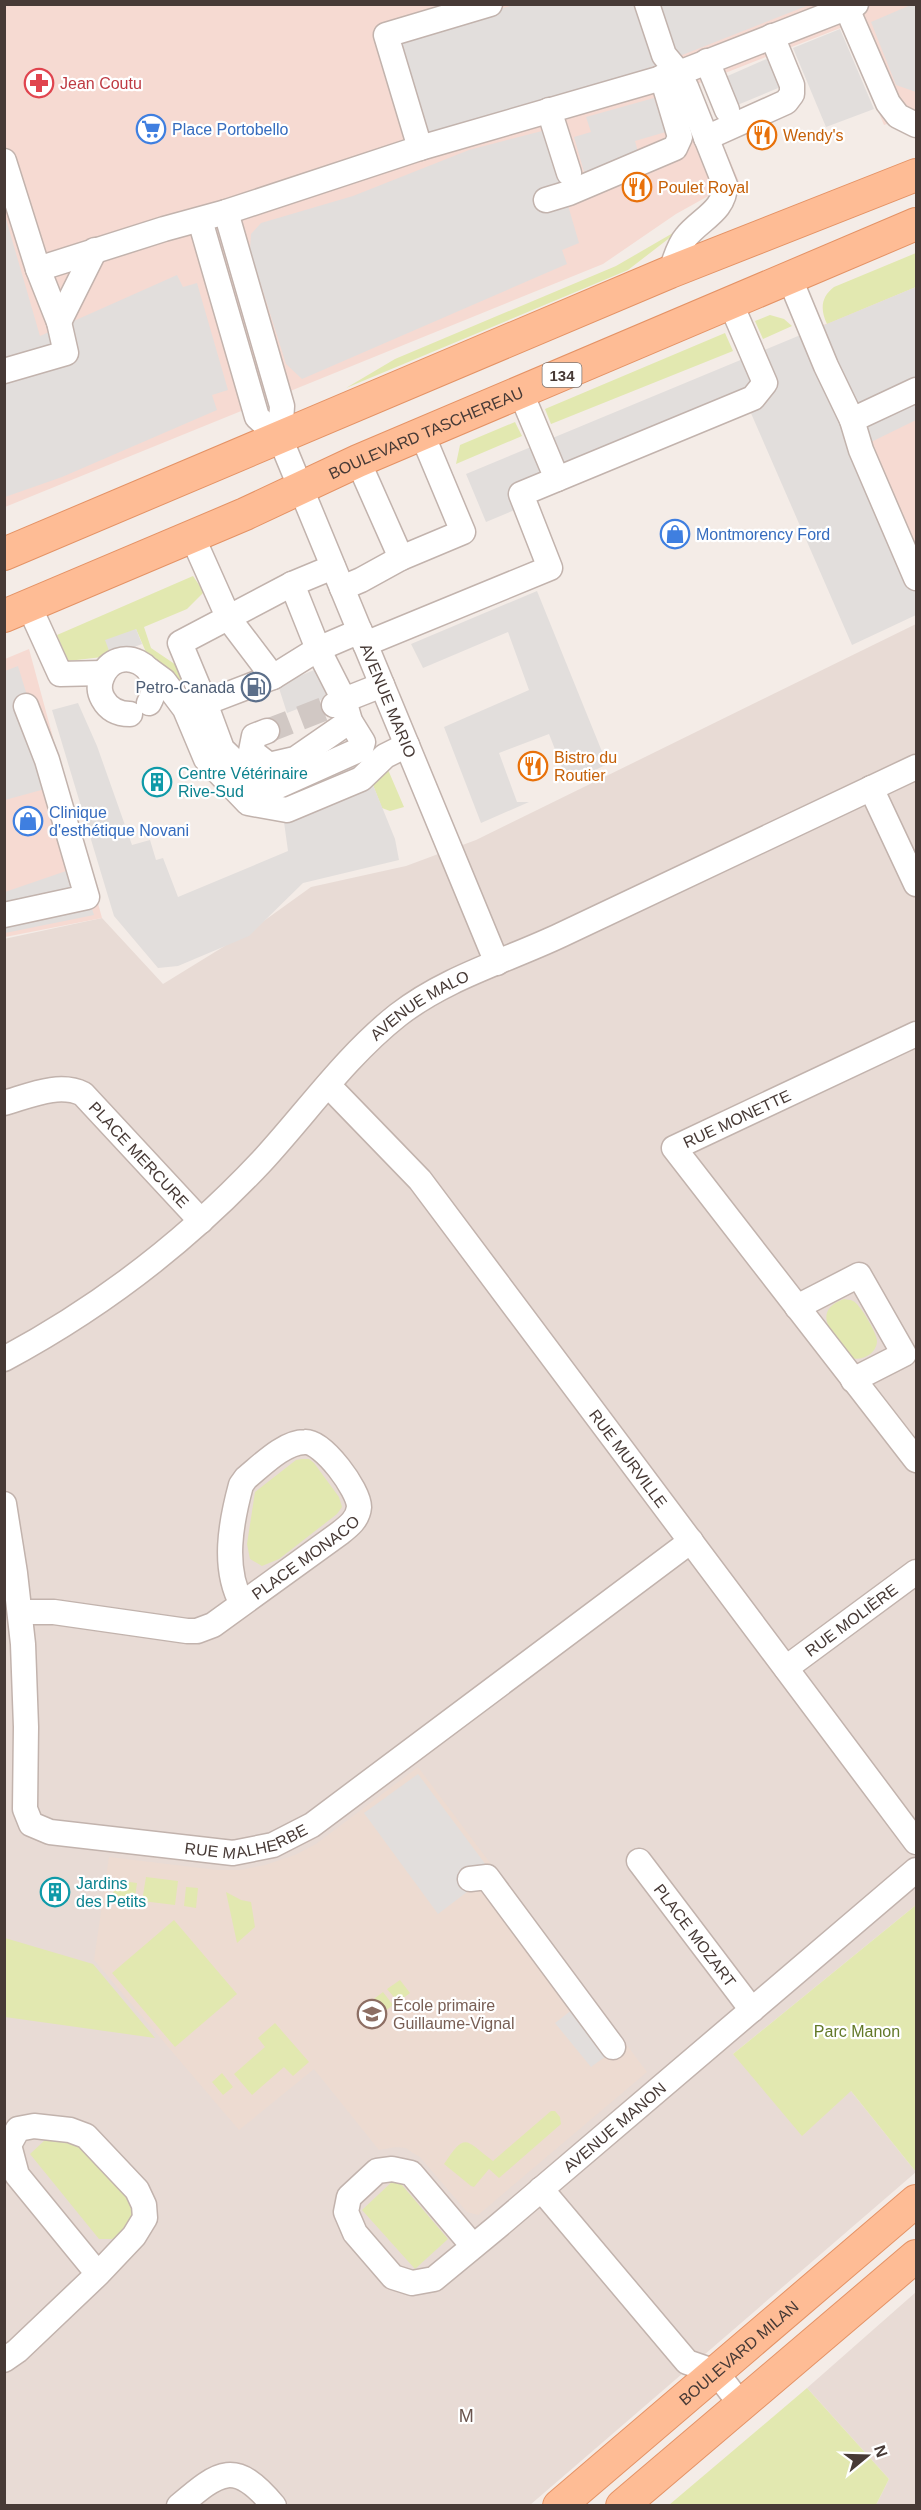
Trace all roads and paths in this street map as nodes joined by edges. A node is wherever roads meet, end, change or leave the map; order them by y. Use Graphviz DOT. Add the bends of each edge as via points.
graph roads {
  1 [pos="490,4"];
  2 [pos="647,4"];
  3 [pos="849,6"];
  4 [pos="772,36"];
  5 [pos="707,62"];
  6 [pos="670,75"];
  7 [pos="549,110"];
  8 [pos="727,110"];
  9 [pos="916,125"];
  10 [pos="706,138"];
  11 [pos="420,147"];
  12 [pos="4,161"];
  13 [pos="569,173"];
  14 [pos="916,175"];
  15 [pos="546,200"];
  16 [pos="226,212"];
  17 [pos="200,220"];
  18 [pos="916,224"];
  19 [pos="95,250"];
  20 [pos="38,269"];
  21 [pos="670,272"];
  22 [pos="790,279"];
  23 [pos="731,304"];
  24 [pos="59,322"];
  25 [pos="4,371"];
  26 [pos="916,390"];
  27 [pos="521,393"];
  28 [pos="852,420"];
  29 [pos="422,434"];
  30 [pos="280,438"];
  31 [pos="358,461"];
  32 [pos="557,479"];
  33 [pos="301,488"];
  34 [pos="192,536"];
  35 [pos="4,554"];
  36 [pos="400,558"];
  37 [pos="338,577"];
  38 [pos="916,578"];
  39 [pos="292,584"];
  40 [pos="17,611"];
  41 [pos="229,619"];
  42 [pos="363,637"];
  43 [pos="318,649"];
  44 [pos="149,670"];
  45 [pos="104,673"];
  46 [pos="273,677"];
  47 [pos="382,685"];
  48 [pos="205,703"];
  49 [pos="26,706"];
  50 [pos="343,709"];
  51 [pos="407,745"];
  52 [pos="222,749"];
  53 [pos="916,767"];
  54 [pos="871,789"];
  55 [pos="916,884"];
  56 [pos="4,915"];
  57 [pos="496,963"];
  58 [pos="916,1034"];
  59 [pos="328,1085"];
  60 [pos="4,1102"];
  61 [pos="201,1221"];
  62 [pos="797,1307"];
  63 [pos="4,1359"];
  64 [pos="854,1380"];
  65 [pos="916,1460"];
  66 [pos="4,1504"];
  67 [pos="690,1541"];
  68 [pos="916,1572"];
  69 [pos="242,1604"];
  70 [pos="20,1612"];
  71 [pos="786,1668"];
  72 [pos="916,1842"];
  73 [pos="639,1861"];
  74 [pos="916,1869"];
  75 [pos="470,1879"];
  76 [pos="752,2010"];
  77 [pos="613,2047"];
  78 [pos="541,2189"];
  79 [pos="916,2201"];
  80 [pos="473,2246"];
  81 [pos="916,2256"];
  82 [pos="98,2274"];
  83 [pos="4,2360"];
  84 [pos="716,2372"];
  85 [pos="742,2406"];
  86 [pos="178,2505"];
  87 [pos="274,2505"];
  88 [pos="559,2505"];
  89 [pos="622,2505"];
  1 -- 11 [label="street" via="386,35"];
  2 -- 6 [label="street"];
  3 -- 4 [label="street"];
  3 -- 9 [label="street" via="888,103 898,116"];
  4 -- 5 [label="street"];
  4 -- 10 [label="street" via="792,94 786,102"];
  5 -- 6 [label="street"];
  5 -- 8 [label="street"];
  6 -- 7 [label="street"];
  6 -- 10 [label="street"];
  6 -- 15 [label="street" via="680,137 675,148"];
  7 -- 11 [label="street"];
  7 -- 13 [label="street"];
  10 -- 21 [label="street" via="724,180 724,196 717,208 684,238"];
  11 -- 16 [label="street"];
  12 -- 20 [label="street"];
  14 -- 21 [label="main road"];
  16 -- 17 [label="street"];
  16 -- 30 [label="street" via="282,406"];
  17 -- 19 [label="street"];
  17 -- 30 [label="street" via="256,417"];
  18 -- 22 [label="main road, BOULEVARD TASCHEREAU / 134"];
  19 -- 20 [label="street"];
  19 -- 24 [label="street"];
  20 -- 24 [label="street"];
  21 -- 30 [label="main road"];
  22 -- 23 [label="main road, BOULEVARD TASCHEREAU / 134"];
  22 -- 28 [label="street"];
  23 -- 27 [label="main road, BOULEVARD TASCHEREAU / 134"];
  23 -- 32 [label="street" via="765,383 753,398"];
  24 -- 25 [label="street" via="66,352"];
  26 -- 28 [label="street"];
  27 -- 29 [label="main road, BOULEVARD TASCHEREAU / 134"];
  27 -- 32 [label="street"];
  28 -- 38 [label="street"];
  29 -- 31 [label="main road, BOULEVARD TASCHEREAU / 134"];
  29 -- 36 [label="street" via="463,532"];
  30 -- 33 [label="street, AVENUE MARIO"];
  30 -- 35 [label="main road"];
  31 -- 33 [label="main road, BOULEVARD TASCHEREAU / 134"];
  31 -- 36 [label="street"];
  32 -- 42 [label="street" via="521,494 550,568"];
  33 -- 34 [label="main road, BOULEVARD TASCHEREAU / 134"];
  33 -- 37 [label="street, AVENUE MARIO"];
  34 -- 40 [label="main road, BOULEVARD TASCHEREAU / 134"];
  34 -- 41 [label="street"];
  36 -- 37 [label="street" via="361,580"];
  37 -- 39 [label="street"];
  37 -- 42 [label="street, AVENUE MARIO"];
  39 -- 41 [label="street"];
  39 -- 43 [label="street"];
  40 -- 45 [label="street" via="60,674"];
  41 -- 46 [label="street"];
  41 -- 48 [label="street" via="180,643"];
  42 -- 43 [label="street"];
  42 -- 47 [label="street, AVENUE MARIO"];
  43 -- 46 [label="street"];
  43 -- 50 [label="street"];
  44 -- 45 [label="street" via="124,656"];
  44 -- 45 [label="street" via="155,687 140,708 113,710 104,701 100,686"];
  44 -- 51 [label="street" via="164,681 185,709 207,759 248,803 287,810 361,779 385,756"];
  46 -- 48 [label="street"];
  47 -- 50 [label="street"];
  47 -- 51 [label="street, AVENUE MARIO"];
  48 -- 52 [label="street"];
  49 -- 56 [label="street" via="47,760 87,897"];
  50 -- 52 [label="street" via="295,759 268,765 252,751 260,737"];
  50 -- 52 [label="street" via="363,742 361,749 274,788 259,785"];
  51 -- 57 [label="street, AVENUE MARIO"];
  53 -- 54 [label="street, AVENUE MALO"];
  54 -- 55 [label="street"];
  54 -- 57 [label="street, AVENUE MALO"];
  57 -- 59 [label="street, AVENUE MALO" via="457,978 399,1014"];
  58 -- 62 [label="street, RUE MONETTE" via="674,1148"];
  59 -- 61 [label="street, AVENUE MALO" via="264,1158"];
  59 -- 67 [label="street, RUE MURVILLE" via="420,1180"];
  60 -- 61 [label="street, PLACE MERCURE" via="54,1090 82,1094"];
  61 -- 63 [label="street, AVENUE MALO" via="131,1279"];
  62 -- 64 [label="street, RUE MONETTE"];
  62 -- 64 [label="street" via="859,1275 904,1354"];
  64 -- 65 [label="street, RUE MONETTE"];
  66 -- 70 [label="street, RUE MALHERBE"];
  67 -- 70 [label="street, RUE MALHERBE" via="312,1825 273,1845 233,1853 65,1835 31,1824 25,1809 25,1690"];
  67 -- 71 [label="street, RUE MURVILLE"];
  68 -- 71 [label="street, RUE MOLIÈRE"];
  69 -- 69 [label="street, PLACE MONACO" via="340,1533 357,1515 359,1506 353,1489 316,1444 307,1441 288,1447 242,1485 230,1564 231,1579"];
  69 -- 70 [label="street, PLACE MONACO" via="213,1625 197,1631 54,1612"];
  71 -- 72 [label="street, RUE MURVILLE"];
  73 -- 76 [label="street, PLACE MOZART"];
  74 -- 76 [label="street, AVENUE MANON"];
  75 -- 77 [label="street" via="487,1877"];
  76 -- 78 [label="street, AVENUE MANON"];
  78 -- 80 [label="street, AVENUE MANON"];
  78 -- 84 [label="street" via="687,2362"];
  79 -- 84 [label="main road, BOULEVARD MILAN"];
  80 -- 80 [label="street" via="434,2279 412,2283 393,2277 355,2233 346,2212 349,2198 377,2171 411,2173"];
  81 -- 85 [label="main road"];
  82 -- 82 [label="street" via="134,2236 145,2218 137,2190 86,2136 34,2126 18,2129 9,2145 17,2175"];
  82 -- 83 [label="street"];
  84 -- 85 [label="street"];
  84 -- 88 [label="main road, BOULEVARD MILAN"];
  85 -- 89 [label="main road"];
  86 -- 87 [label="street" via="215,2478 232,2474 250,2480"];
}
